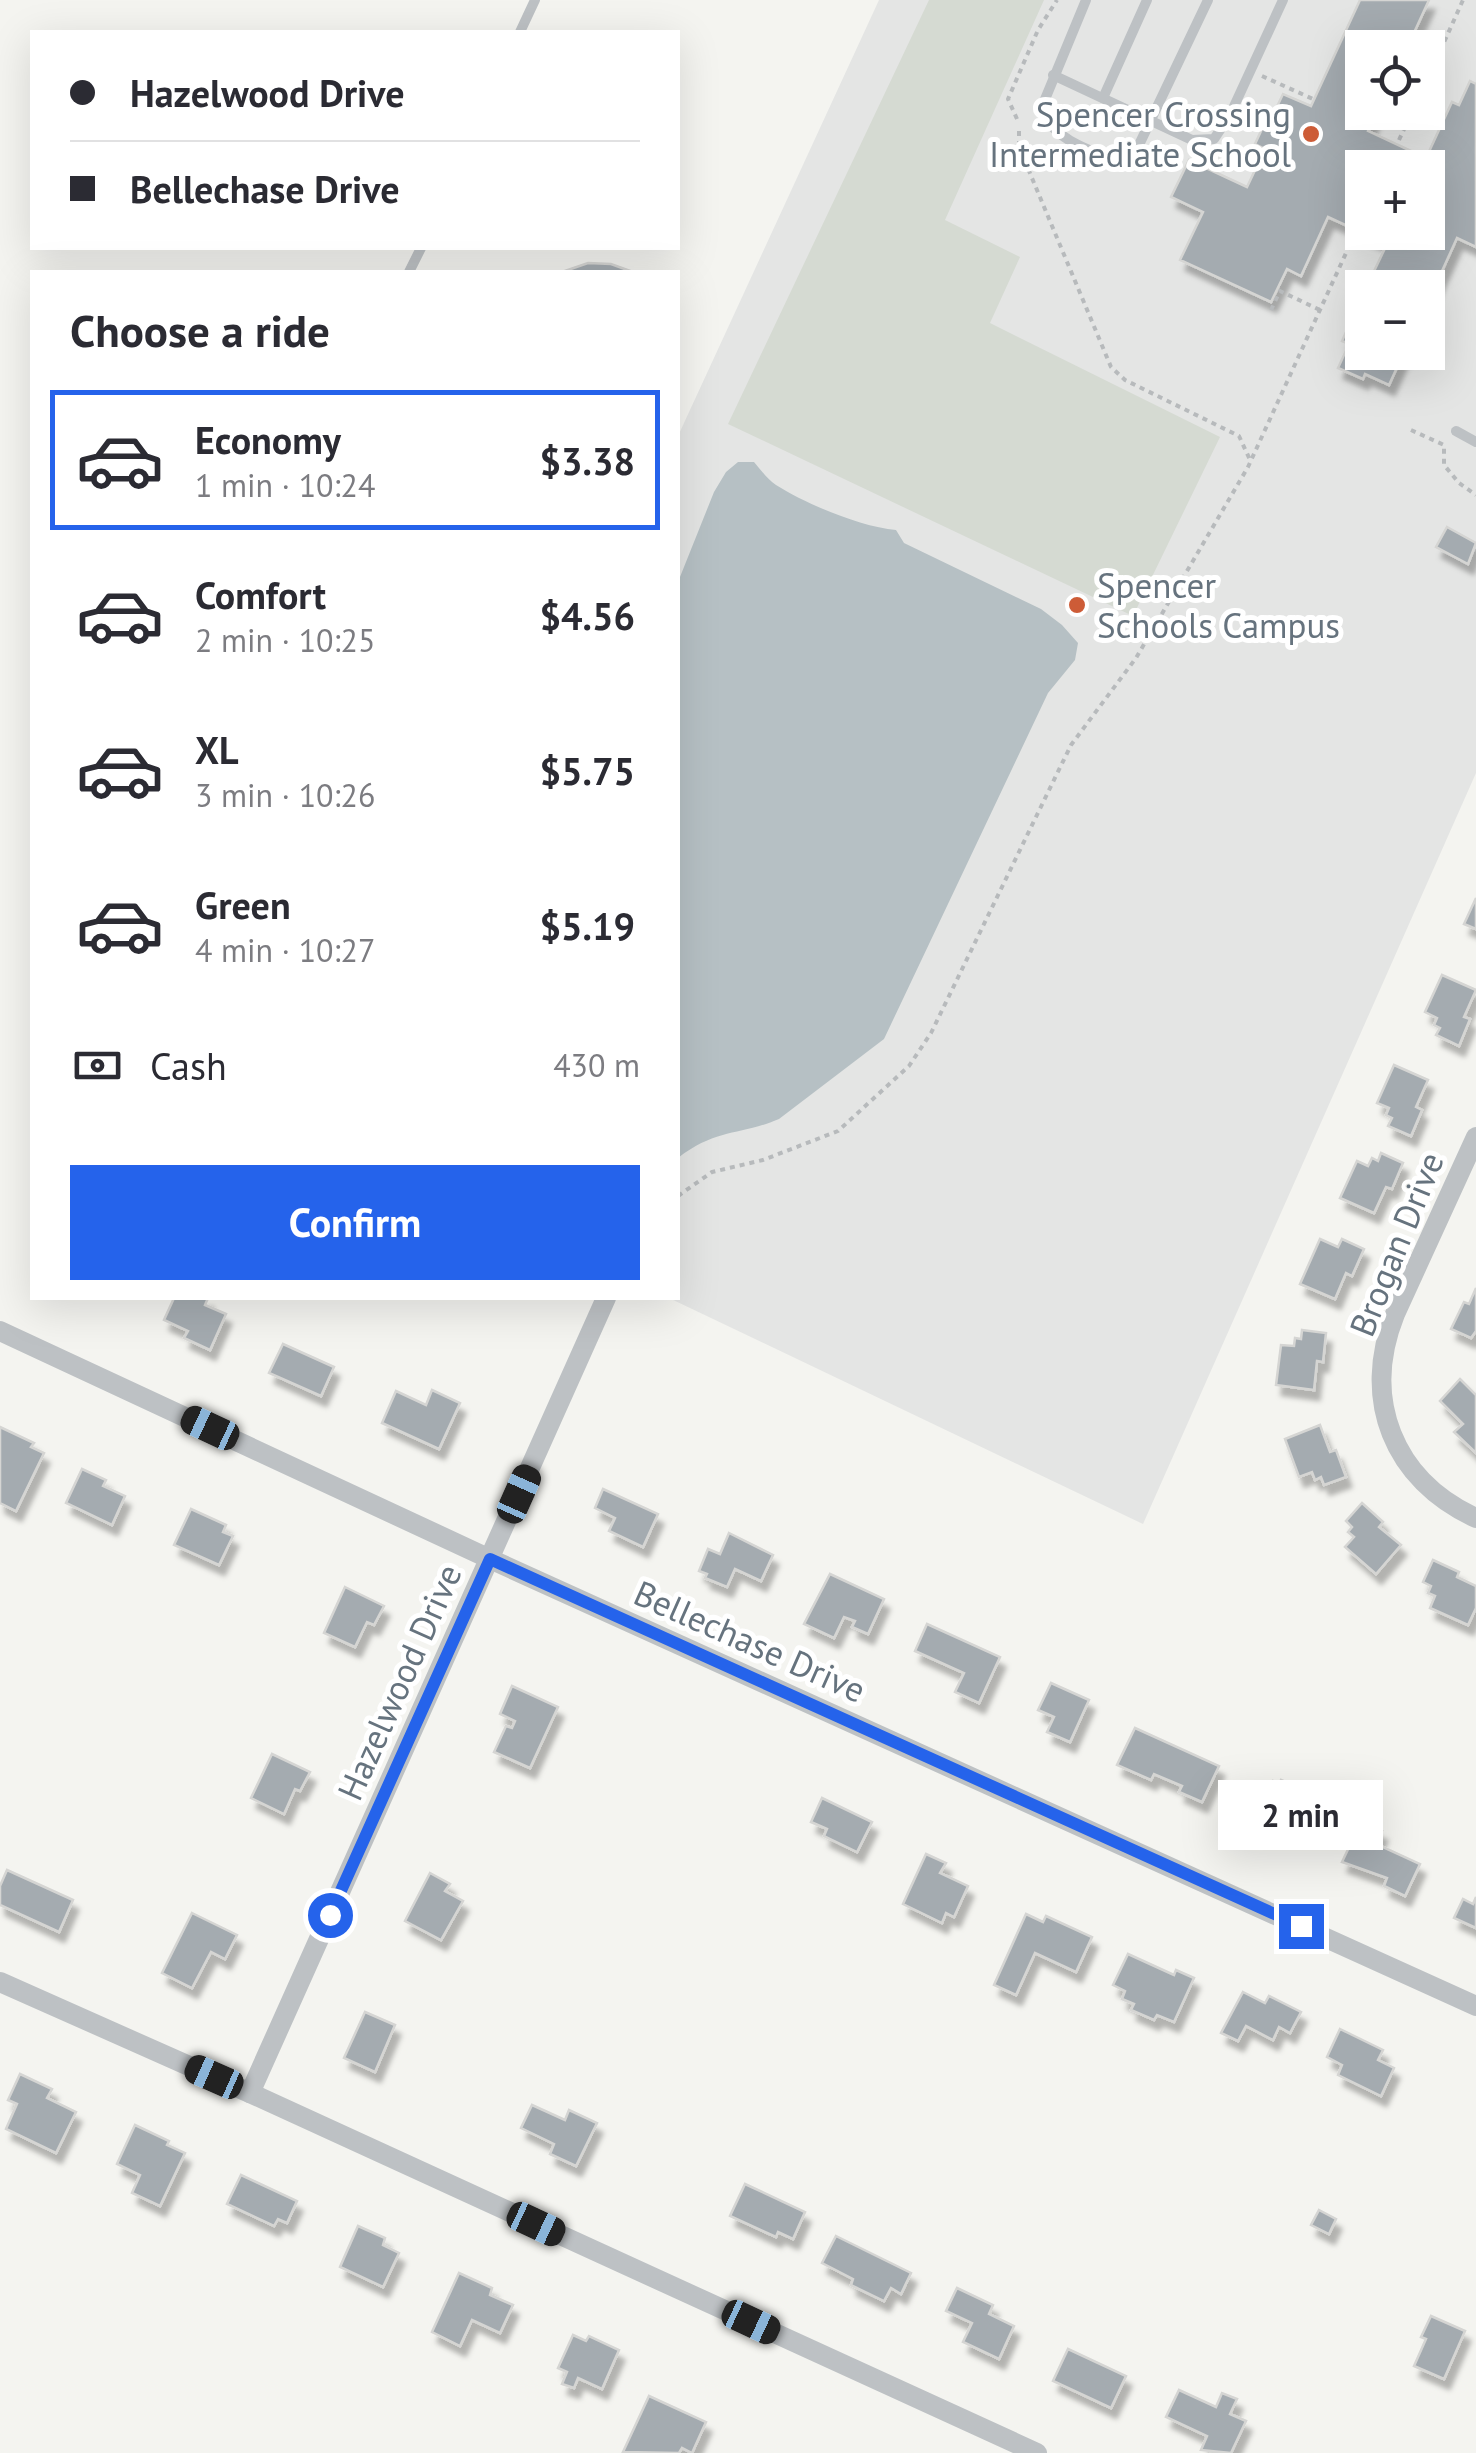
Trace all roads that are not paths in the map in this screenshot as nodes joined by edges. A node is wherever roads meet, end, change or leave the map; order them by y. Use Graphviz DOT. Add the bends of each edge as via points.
graph roads {
  1 [pos="535,0"];
  2 [pos="1086,0"];
  3 [pos="1147,0"];
  4 [pos="1208,0"];
  5 [pos="1283,0"];
  6 [pos="521,30"];
  7 [pos="1053,75"];
  8 [pos="1103,98"];
  9 [pos="1152,121"];
  10 [pos="1456,431"];
  11 [pos="1476,442"];
  12 [pos="1476,1137"];
  13 [pos="605,1300"];
  14 [pos="0,1330"];
  15 [pos="1476,1518"];
  16 [pos="490,1559"];
  17 [pos="0,1982"];
  18 [pos="1476,2006"];
  19 [pos="250,2093"];
  20 [pos="1037,2453"];
  1 -- 6 [label="lane"];
  2 -- 7 [label="lane"];
  3 -- 8 [label="lane"];
  4 -- 9 [label="lane"];
  5 -- 9 [label="lane" via="1214,138 1192,140"];
  7 -- 8 [label="lane"];
  7 -- 9 [label="lane" via="1040,108 1049,128 1092,152 1118,162 1137,148"];
  8 -- 9 [label="lane"];
  10 -- 11 [label="lane"];
  12 -- 15 [label="street, Brogan Drive" via="1387,1334 1381,1376 1399,1451 1434,1493"];
  13 -- 16 [label="street, Hazelwood Drive"];
  14 -- 16 [label="street, Bellechase Drive"];
  16 -- 18 [label="street, Bellechase Drive"];
  16 -- 19 [label="street, Hazelwood Drive"];
  17 -- 19 [label="street"];
  19 -- 20 [label="street"];
}
